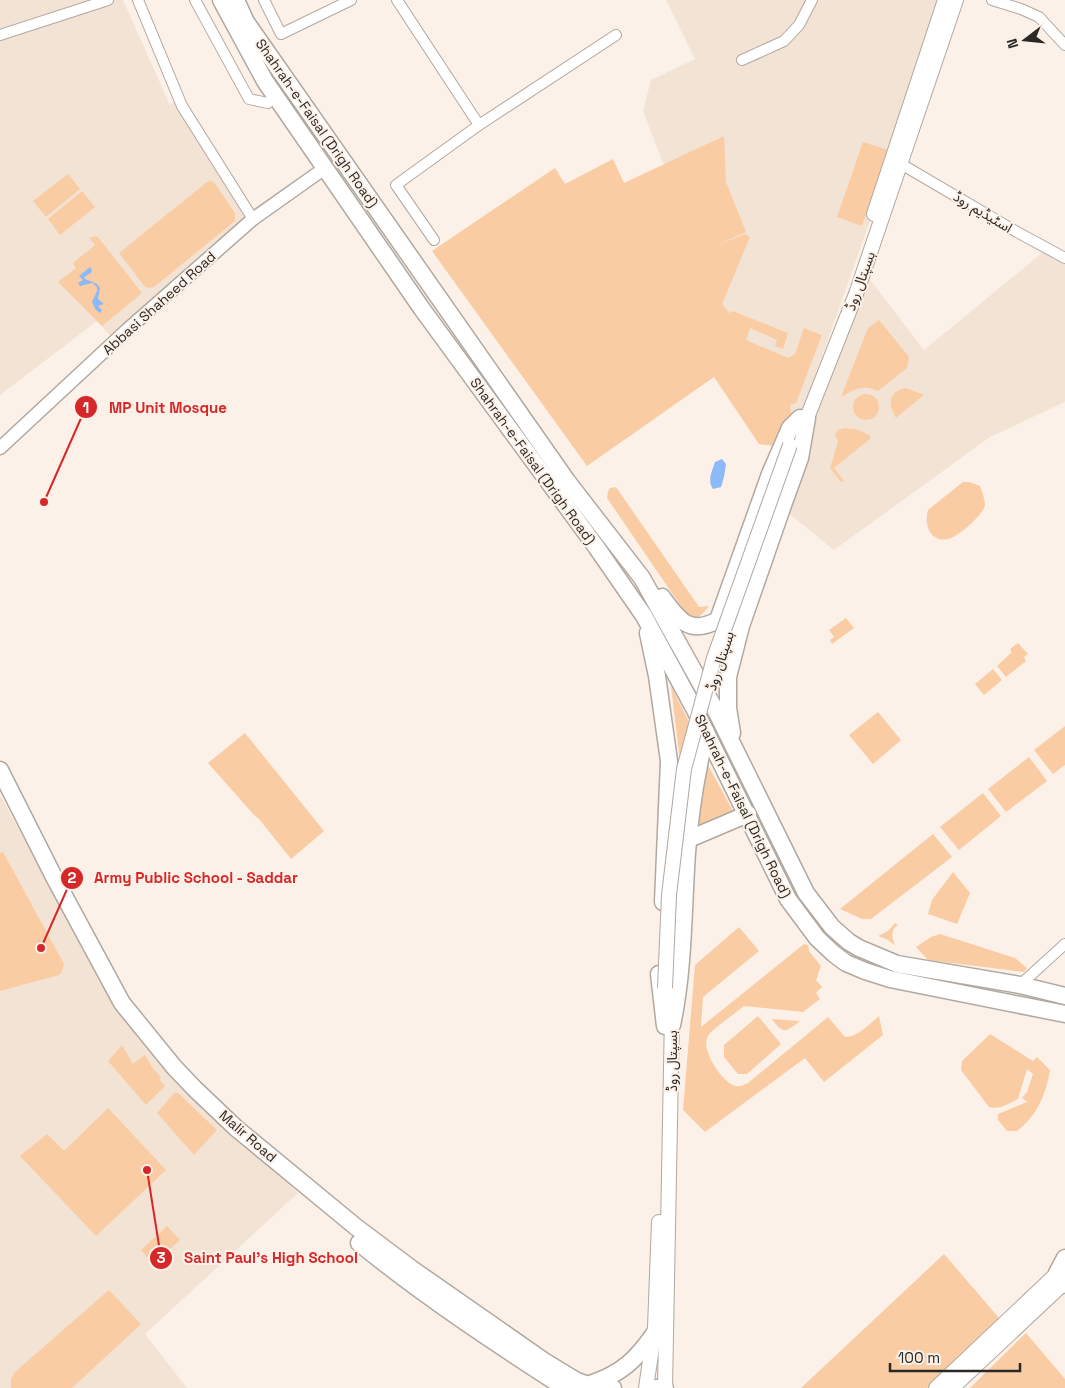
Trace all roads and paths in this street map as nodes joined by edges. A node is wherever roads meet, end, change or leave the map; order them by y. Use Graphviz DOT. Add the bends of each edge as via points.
graph roads {
  1 [pos="108,0"];
  2 [pos="138,0"];
  3 [pos="194,0"];
  4 [pos="221,0"];
  5 [pos="236,0"];
  6 [pos="264,0"];
  7 [pos="350,0"];
  8 [pos="397,0"];
  9 [pos="812,0"];
  10 [pos="945,0"];
  11 [pos="956,0"];
  12 [pos="992,0"];
  13 [pos="0,35"];
  14 [pos="616,35"];
  15 [pos="1065,45"];
  16 [pos="742,60"];
  17 [pos="268,103"];
  18 [pos="479,125"];
  19 [pos="901,164"];
  20 [pos="325,168"];
  21 [pos="253,219"];
  22 [pos="434,240"];
  23 [pos="1065,258"];
  24 [pos="804,418"];
  25 [pos="0,448"];
  26 [pos="642,578"];
  27 [pos="644,616"];
  28 [pos="706,732"];
  29 [pos="735,752"];
  30 [pos="699,760"];
  31 [pos="669,769"];
  32 [pos="0,770"];
  33 [pos="0,792"];
  34 [pos="748,814"];
  35 [pos="689,839"];
  36 [pos="1065,944"];
  37 [pos="893,972"];
  38 [pos="1020,985"];
  39 [pos="1065,996"];
  40 [pos="1065,1014"];
  41 [pos="668,1025"];
  42 [pos="1065,1258"];
  43 [pos="1063,1278"];
  44 [pos="654,1334"];
  45 [pos="588,1385"];
  46 [pos="566,1388"];
  47 [pos="613,1388"];
  48 [pos="646,1388"];
  49 [pos="656,1388"];
  50 [pos="665,1388"];
  51 [pos="936,1388"];
  52 [pos="952,1388"];
  1 -- 13 [label="street"];
  2 -- 21 [label="street" via="182,106"];
  3 -- 17 [label="street" via="249,99"];
  4 -- 20 [label="main road, Shahrah-e-Faisal (Drigh Road)" via="265,81"];
  5 -- 26 [label="main road, Shahrah-e-Faisal (Drigh Road)" via="246,22 567,481"];
  6 -- 7 [label="street" via="281,34"];
  8 -- 18 [label="street"];
  9 -- 16 [label="street" via="798,25 784,40"];
  10 -- 24 [label="main road, ہسپتال روڈ"];
  11 -- 19 [label="main road, ہسپتال روڈ"];
  12 -- 15 [label="street" via="1039,17"];
  14 -- 18 [label="street"];
  18 -- 22 [label="street" via="396,184"];
  19 -- 23 [label="street, اسٹیڈیم روڈ"];
  19 -- 24 [label="main road, ہسپتال روڈ" via="856,294"];
  20 -- 21 [label="street, Abbasi Shaheed Road"];
  20 -- 27 [label="main road, Shahrah-e-Faisal (Drigh Road)" via="422,309"];
  21 -- 25 [label="street, Abbasi Shaheed Road"];
  24 -- 26 [label="main road" via="790,428 770,474 718,620 697,628 685,624 657,590"];
  24 -- 29 [label="main road" via="800,458 744,618 728,677 728,708"];
  24 -- 41 [label="main road, ہسپتال روڈ, bridge" via="714,658 684,769 669,895"];
  26 -- 29 [label="main road, Shahrah-e-Faisal (Drigh Road)" via="716,711"];
  27 -- 28 [label="main road, Shahrah-e-Faisal (Drigh Road)"];
  27 -- 31 [label="main road" via="657,676"];
  28 -- 30 [label="main road"];
  28 -- 34 [label="main road, Shahrah-e-Faisal (Drigh Road)"];
  29 -- 37 [label="main road, Shahrah-e-Faisal (Drigh Road)" via="806,893 832,927"];
  30 -- 31 [label="main road"];
  30 -- 35 [label="main road"];
  31 -- 41 [label="main road" via="659,973"];
  32 -- 45 [label="main road, Malir Road" via="122,1003 184,1079 236,1128 356,1227 544,1361"];
  33 -- 46 [label="main road, Malir Road" via="116,1008 169,1074 298,1193 381,1261 505,1350"];
  34 -- 35 [label="main road"];
  34 -- 37 [label="main road, Shahrah-e-Faisal (Drigh Road)" via="788,899 817,938 846,963 865,972"];
  35 -- 41 [label="main road" via="678,998"];
  36 -- 38 [label="street"];
  37 -- 38 [label="main road"];
  37 -- 40 [label="main road"];
  38 -- 39 [label="main road"];
  41 -- 44 [label="main road, ہسپتال روڈ"];
  41 -- 50 [label="main road, ہسپتال روڈ"];
  42 -- 43 [label="main road"];
  43 -- 51 [label="main road"];
  43 -- 52 [label="main road"];
  44 -- 45 [label="main road" via="625,1368"];
  44 -- 48 [label="main road, ہسپتال روڈ"];
  45 -- 47 [label="main road, Malir Road"];
  49 -- 50 [label="main road"];
}
